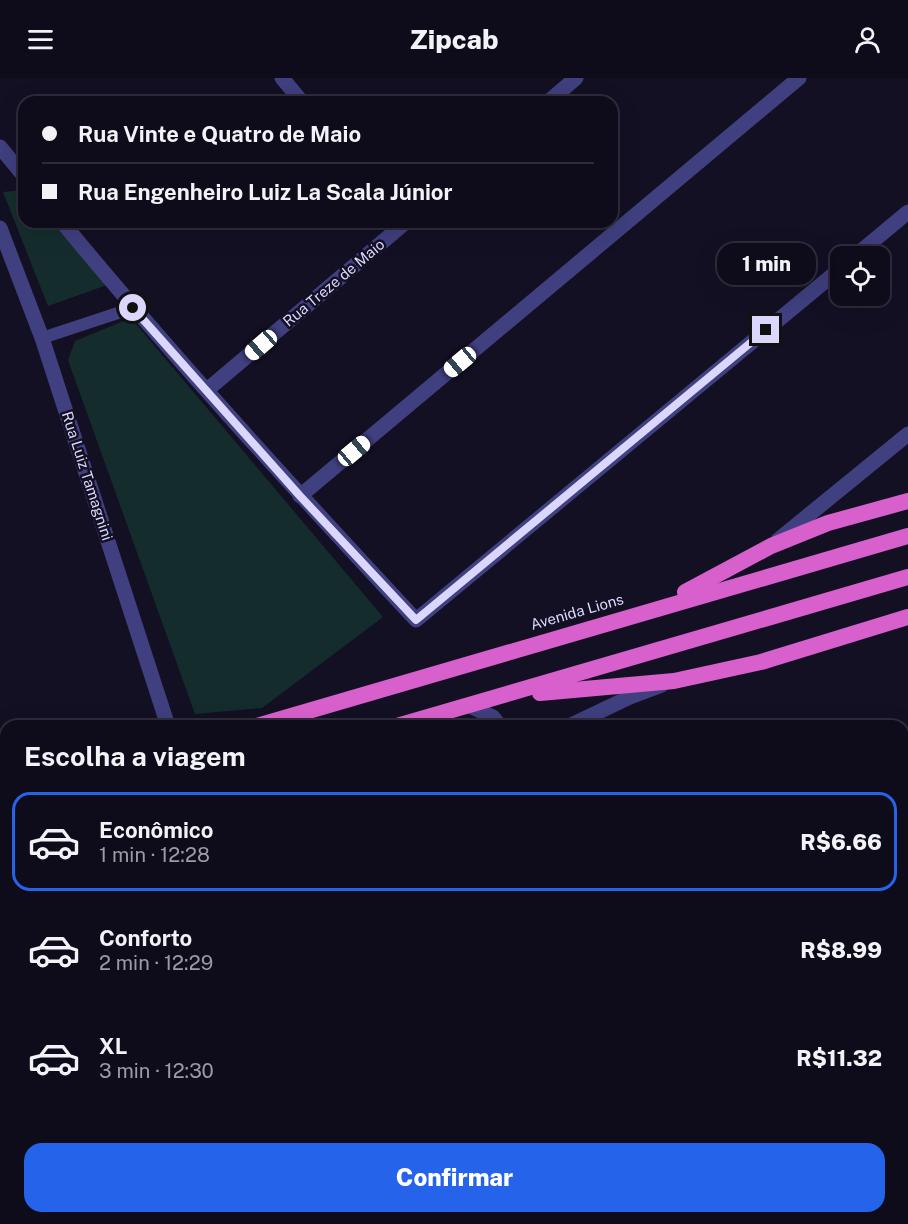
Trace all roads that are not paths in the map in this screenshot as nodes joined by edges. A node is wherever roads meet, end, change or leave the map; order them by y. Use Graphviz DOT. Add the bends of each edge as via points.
graph roads {
  1 [pos="282,78"];
  2 [pos="576,78"];
  3 [pos="799,78"];
  4 [pos="297,96"];
  5 [pos="555,96"];
  6 [pos="0,147"];
  7 [pos="18,169"];
  8 [pos="908,212"];
  9 [pos="0,228"];
  10 [pos="67,228"];
  11 [pos="398,228"];
  12 [pos="867,246"];
  13 [pos="830,276"];
  14 [pos="133,308"];
  15 [pos="42,338"];
  16 [pos="207,390"];
  17 [pos="908,434"];
  18 [pos="300,496"];
  19 [pos="908,501"];
  20 [pos="908,536"];
  21 [pos="771,546"];
  22 [pos="908,577"];
  23 [pos="656,608"];
  24 [pos="908,617"];
  25 [pos="674,681"];
  26 [pos="506,695"];
  27 [pos="470,705"];
  28 [pos="166,720"];
  29 [pos="277,720"];
  30 [pos="418,720"];
  31 [pos="495,720"];
  32 [pos="582,720"];
  33 [pos="426,1224"];
  34 [pos="450,1224"];
  1 -- 4 [label="street"];
  2 -- 5 [label="street"];
  3 -- 18 [label="street"];
  6 -- 7 [label="street"];
  8 -- 12 [label="street"];
  9 -- 15 [label="street, Rua Luiz Tamagnini"];
  10 -- 14 [label="street"];
  11 -- 16 [label="street, Rua Treze de Maio"];
  13 -- 18 [label="street" via="416,620"];
  14 -- 15 [label="lane"];
  14 -- 16 [label="street"];
  15 -- 28 [label="street, Rua Luiz Tamagnini"];
  16 -- 18 [label="street"];
  17 -- 21 [label="street"];
  19 -- 21 [label="highway" via="828,522"];
  20 -- 23 [label="highway, Avenida Lions"];
  21 -- 23 [label="highway"];
  22 -- 26 [label="highway"];
  23 -- 29 [label="highway, Avenida Lions"];
  24 -- 25 [label="highway" via="761,662"];
  25 -- 26 [label="highway"];
  25 -- 32 [label="street"];
  26 -- 27 [label="highway"];
  27 -- 30 [label="highway"];
  27 -- 31 [label="street"];
  33 -- 34 [label="street"];
}
